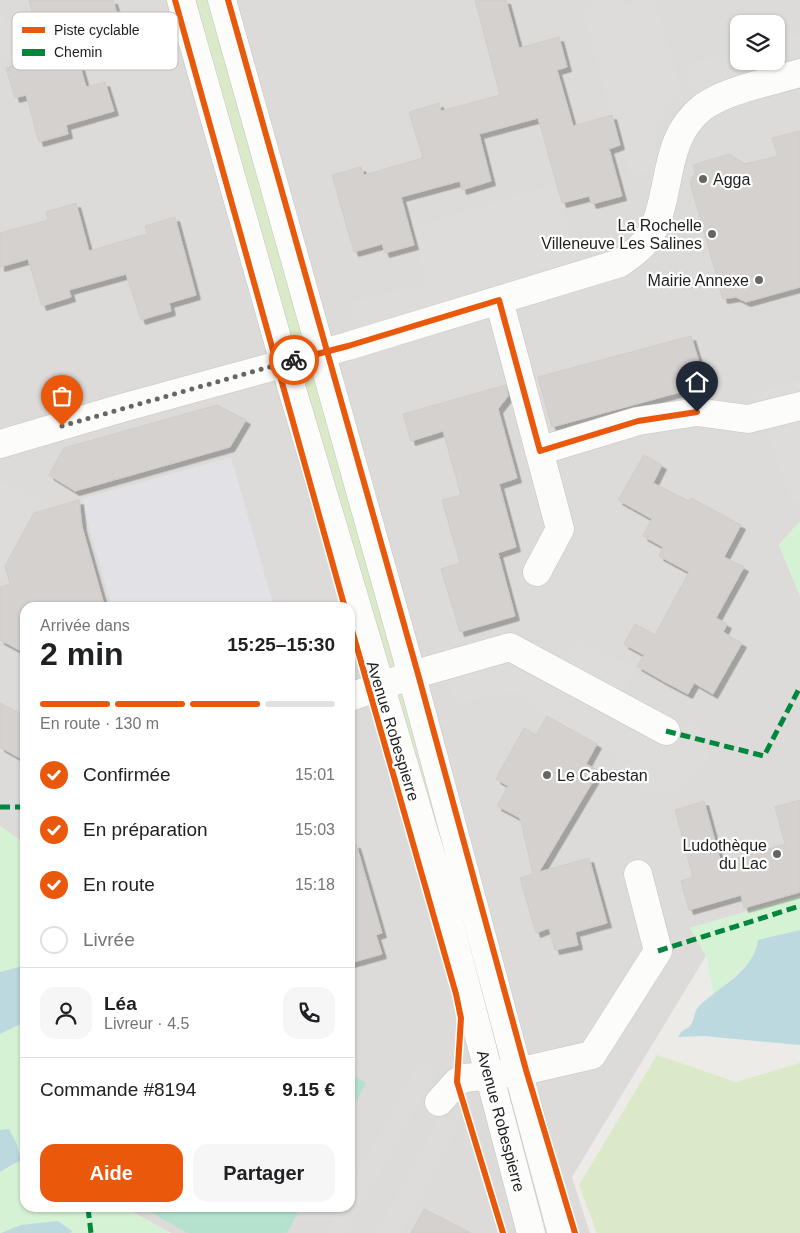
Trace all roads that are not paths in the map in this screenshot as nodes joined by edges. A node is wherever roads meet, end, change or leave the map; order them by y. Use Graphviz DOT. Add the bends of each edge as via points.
graph roads {
  1 [pos="181,0"];
  2 [pos="222,0"];
  3 [pos="800,73"];
  4 [pos="499,300"];
  5 [pos="321,353"];
  6 [pos="284,363"];
  7 [pos="800,406"];
  8 [pos="0,444"];
  9 [pos="540,451"];
  10 [pos="537,572"];
  11 [pos="412,675"];
  12 [pos="381,688"];
  13 [pos="355,696"];
  14 [pos="666,731"];
  15 [pos="638,874"];
  16 [pos="518,1072"];
  17 [pos="489,1076"];
  18 [pos="438,1102"];
  19 [pos="531,1233"];
  20 [pos="564,1233"];
  1 -- 6 [label="street, Avenue Robespierre"];
  2 -- 5 [label="street, Avenue Robespierre"];
  3 -- 4 [label="street" via="723,96 702,108 686,127 672,153 654,229 638,251 601,271"];
  4 -- 5 [label="street"];
  4 -- 9 [label="street"];
  5 -- 6 [label="street"];
  5 -- 11 [label="street, Avenue Robespierre"];
  6 -- 8 [label="street"];
  6 -- 12 [label="street, Avenue Robespierre"];
  7 -- 9 [label="street" via="748,419 697,412 638,421"];
  9 -- 10 [label="street" via="560,529"];
  11 -- 12 [label="street"];
  11 -- 14 [label="street" via="510,647"];
  11 -- 16 [label="street, Avenue Robespierre"];
  12 -- 13 [label="street"];
  12 -- 17 [label="street, Avenue Robespierre" via="435,869"];
  15 -- 16 [label="street" via="658,951 592,1055"];
  16 -- 17 [label="street"];
  16 -- 20 [label="street, Avenue Robespierre"];
  17 -- 18 [label="street" via="458,1082"];
  17 -- 19 [label="street, Avenue Robespierre"];
}
